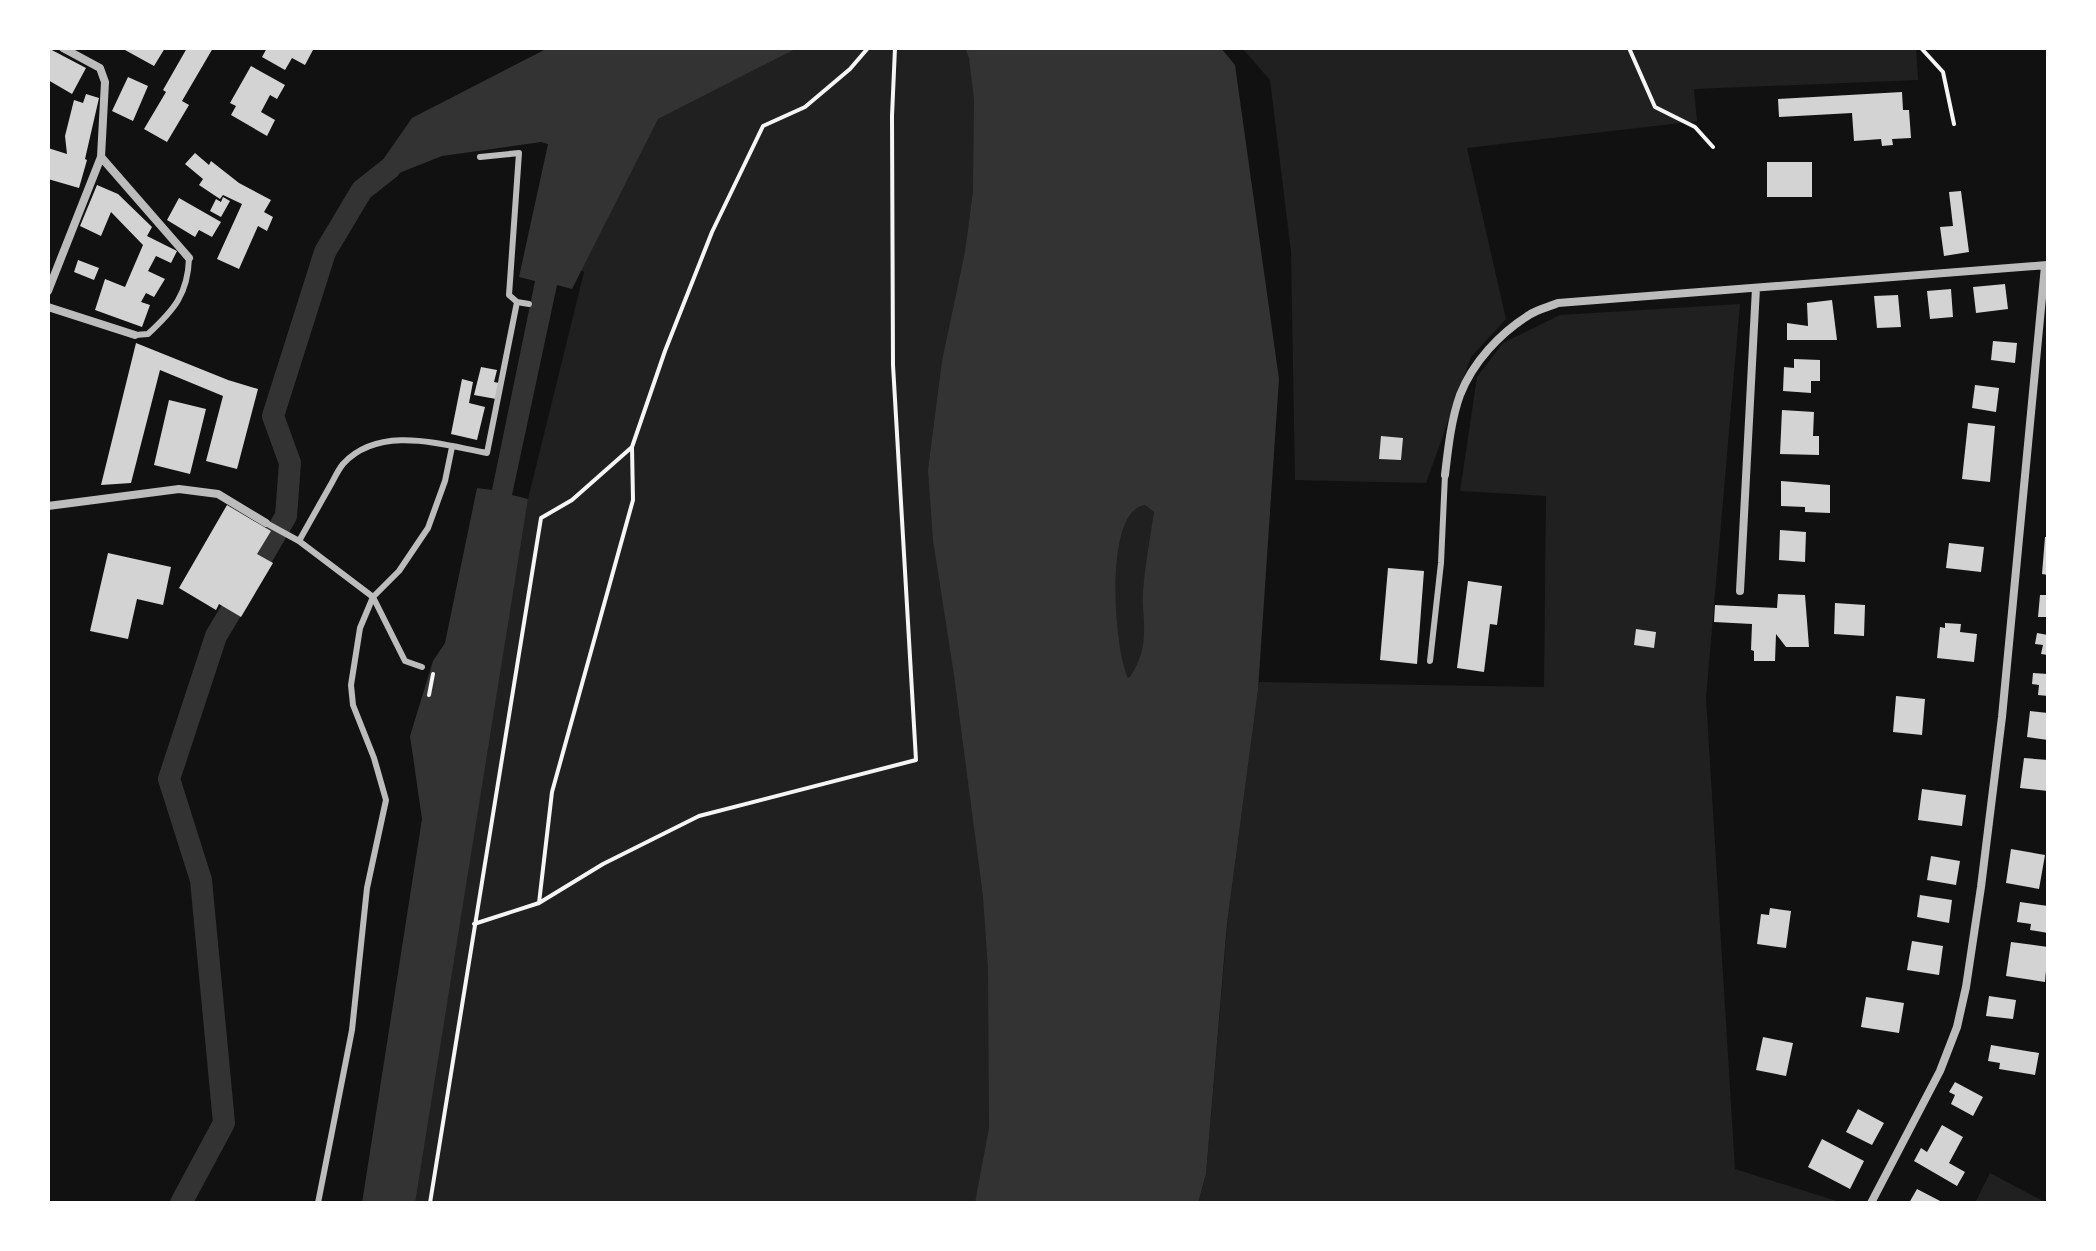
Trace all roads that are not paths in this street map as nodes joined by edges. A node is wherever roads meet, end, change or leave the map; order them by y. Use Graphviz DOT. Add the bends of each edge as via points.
graph roads {
  1 [pos="63,48"];
  2 [pos="519,153"];
  3 [pos="528,153"];
  4 [pos="101,157"];
  5 [pos="480,157"];
  6 [pos="189,258"];
  7 [pos="2046,266"];
  8 [pos="1756,288"];
  9 [pos="48,291"];
  10 [pos="517,302"];
  11 [pos="529,304"];
  12 [pos="48,307"];
  13 [pos="135,335"];
  14 [pos="452,447"];
  15 [pos="1445,475"];
  16 [pos="48,506"];
  17 [pos="266,523"];
  18 [pos="299,541"];
  19 [pos="1740,591"];
  20 [pos="373,597"];
  21 [pos="1430,661"];
  22 [pos="422,667"];
  23 [pos="318,1203"];
  24 [pos="1871,1203"];
  1 -- 4 [label="street" via="100,68 105,82"];
  2 -- 3 [label="lane"];
  2 -- 5 [label="lane"];
  2 -- 10 [label="lane" via="509,295"];
  4 -- 6 [label="street"];
  4 -- 9 [label="street"];
  6 -- 13 [label="lane" via="186,284 176,303 148,334"];
  7 -- 8 [label="street"];
  7 -- 24 [label="street" via="2002,717 1966,987 1940,1071"];
  8 -- 15 [label="street" via="1558,303 1531,313 1479,361 1460,394"];
  8 -- 19 [label="street"];
  10 -- 11 [label="lane"];
  10 -- 14 [label="lane" via="487,453"];
  12 -- 13 [label="street"];
  14 -- 18 [label="lane" via="401,440 362,450 343,465"];
  14 -- 20 [label="lane" via="428,528 399,571"];
  15 -- 21 [label="lane"];
  16 -- 17 [label="street" via="179,489 218,494"];
  17 -- 18 [label="lane"];
  18 -- 20 [label="lane"];
  20 -- 22 [label="lane" via="405,661"];
  20 -- 23 [label="lane" via="360,628 351,685 386,800 367,888 352,1030"];
}
